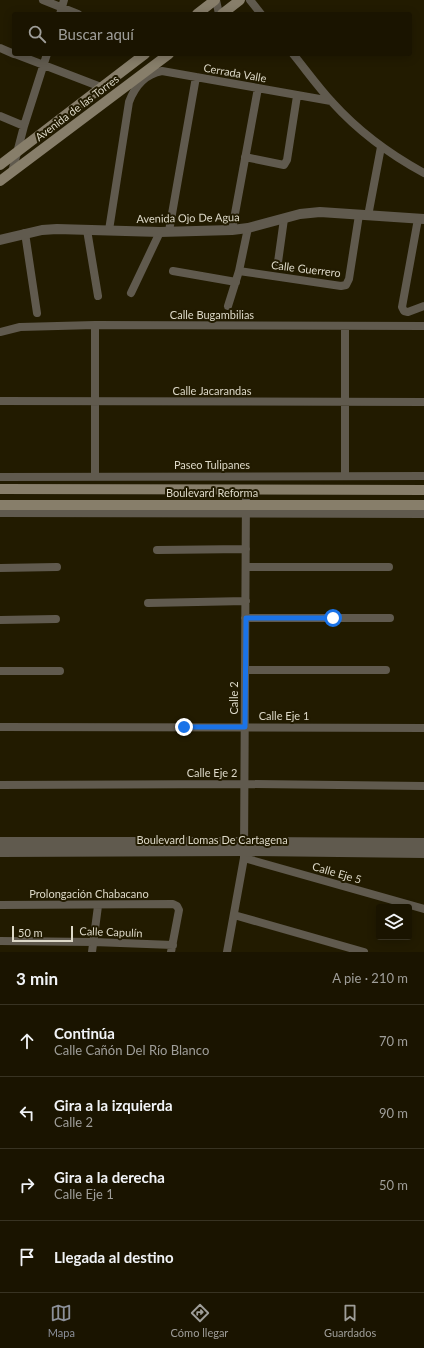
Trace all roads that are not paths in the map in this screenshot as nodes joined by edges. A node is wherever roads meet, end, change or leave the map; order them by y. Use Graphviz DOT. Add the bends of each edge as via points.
graph roads {
  1 [pos="43,0"];
  2 [pos="216,0"];
  3 [pos="240,0"];
  4 [pos="250,0"];
  5 [pos="62,7"];
  6 [pos="73,12"];
  7 [pos="200,12"];
  8 [pos="219,12"];
  9 [pos="223,12"];
  10 [pos="259,12"];
  11 [pos="0,48"];
  12 [pos="12,53"];
  13 [pos="20,56"];
  14 [pos="46,56"];
  15 [pos="142,56"];
  16 [pos="166,56"];
  17 [pos="295,56"];
  18 [pos="43,65"];
  19 [pos="196,77"];
  20 [pos="102,87"];
  21 [pos="258,88"];
  22 [pos="297,96"];
  23 [pos="330,101"];
  24 [pos="0,116"];
  25 [pos="24,126"];
  26 [pos="381,147"];
  27 [pos="16,153"];
  28 [pos="245,157"];
  29 [pos="0,165"];
  30 [pos="12,172"];
  31 [pos="424,173"];
  32 [pos="0,181"];
  33 [pos="364,215"];
  34 [pos="284,219"];
  35 [pos="421,219"];
  36 [pos="248,228"];
  37 [pos="87,230"];
  38 [pos="109,230"];
  39 [pos="232,230"];
  40 [pos="164,231"];
  41 [pos="25,233"];
  42 [pos="0,240"];
  43 [pos="278,262"];
  44 [pos="173,271"];
  45 [pos="239,271"];
  46 [pos="236,282"];
  47 [pos="131,293"];
  48 [pos="98,296"];
  49 [pos="228,306"];
  50 [pos="424,306"];
  51 [pos="37,313"];
  52 [pos="95,325"];
  53 [pos="424,326"];
  54 [pos="345,327"];
  55 [pos="0,332"];
  56 [pos="0,401"];
  57 [pos="96,401"];
  58 [pos="346,402"];
  59 [pos="424,402"];
  60 [pos="95,476"];
  61 [pos="345,476"];
  62 [pos="424,476"];
  63 [pos="0,477"];
  64 [pos="0,489"];
  65 [pos="246,490"];
  66 [pos="424,490"];
  67 [pos="0,505"];
  68 [pos="424,505"];
  69 [pos="246,509"];
  70 [pos="0,513"];
  71 [pos="424,514"];
  72 [pos="246,549"];
  73 [pos="157,550"];
  74 [pos="57,567"];
  75 [pos="246,567"];
  76 [pos="390,567"];
  77 [pos="0,568"];
  78 [pos="246,601"];
  79 [pos="148,603"];
  80 [pos="246,618"];
  81 [pos="390,618"];
  82 [pos="56,619"];
  83 [pos="0,620"];
  84 [pos="60,670"];
  85 [pos="245,670"];
  86 [pos="386,670"];
  87 [pos="0,671"];
  88 [pos="0,727"];
  89 [pos="245,727"];
  90 [pos="424,728"];
  91 [pos="244,784"];
  92 [pos="0,785"];
  93 [pos="424,786"];
  94 [pos="0,842"];
  95 [pos="424,843"];
  96 [pos="67,847"];
  97 [pos="244,850"];
  98 [pos="0,852"];
  99 [pos="424,853"];
  100 [pos="0,905"];
  101 [pos="98,906"];
  102 [pos="424,909"];
  103 [pos="234,915"];
  104 [pos="0,941"];
  105 [pos="94,942"];
  106 [pos="172,948"];
  107 [pos="92,952"];
  108 [pos="227,952"];
  109 [pos="364,952"];
  1 -- 5 [label="street"];
  2 -- 7 [label="main road"];
  2 -- 8 [label="street"];
  3 -- 9 [label="main road"];
  4 -- 10 [label="street"];
  5 -- 6 [label="street"];
  11 -- 12 [label="street"];
  13 -- 18 [label="street"];
  14 -- 18 [label="street"];
  15 -- 20 [label="main road, Avenida de las Torres"];
  16 -- 30 [label="main road, Avenida de las Torres"];
  17 -- 23 [label="street"];
  18 -- 20 [label="street"];
  18 -- 25 [label="street"];
  19 -- 21 [label="street, Cerrada Valle"];
  19 -- 38 [label="street, Cerrada Valle" via="162,71 139,84 133,93"];
  19 -- 40 [label="street"];
  20 -- 27 [label="main road, Avenida de las Torres"];
  21 -- 22 [label="street, Cerrada Valle"];
  21 -- 28 [label="street"];
  22 -- 23 [label="street, Cerrada Valle"];
  22 -- 28 [label="street" via="287,160 284,165"];
  23 -- 26 [label="street"];
  24 -- 25 [label="street"];
  25 -- 27 [label="street"];
  26 -- 31 [label="street"];
  26 -- 33 [label="street"];
  27 -- 29 [label="main road, Avenida de las Torres"];
  27 -- 30 [label="street"];
  28 -- 39 [label="street"];
  30 -- 32 [label="main road, Avenida de las Torres"];
  33 -- 34 [label="street, Avenida Ojo De Agua" via="320,212"];
  33 -- 35 [label="street, Avenida Ojo De Agua"];
  33 -- 45 [label="street, Calle Guerrero" via="346,285"];
  34 -- 36 [label="street, Avenida Ojo De Agua"];
  34 -- 43 [label="street"];
  35 -- 50 [label="street" via="402,307 408,312"];
  36 -- 39 [label="street, Avenida Ojo De Agua"];
  36 -- 45 [label="street"];
  37 -- 38 [label="street, Avenida Ojo De Agua"];
  37 -- 41 [label="street, Avenida Ojo De Agua" via="57,229"];
  37 -- 48 [label="street"];
  38 -- 40 [label="street, Avenida Ojo De Agua"];
  39 -- 40 [label="street, Avenida Ojo De Agua"];
  40 -- 47 [label="street"];
  41 -- 42 [label="street, Avenida Ojo De Agua"];
  41 -- 51 [label="street"];
  44 -- 46 [label="street"];
  45 -- 46 [label="street"];
  46 -- 49 [label="street"];
  52 -- 54 [label="street, Calle Bugambilias"];
  52 -- 55 [label="street, Calle Bugambilias" via="20,327"];
  52 -- 57 [label="street"];
  53 -- 54 [label="street, Calle Bugambilias"];
  54 -- 58 [label="street"];
  56 -- 57 [label="street, Calle Jacarandas"];
  57 -- 58 [label="street, Calle Jacarandas"];
  57 -- 60 [label="street"];
  58 -- 59 [label="street, Calle Jacarandas"];
  58 -- 61 [label="street"];
  60 -- 61 [label="street, Paseo Tulipanes"];
  60 -- 63 [label="street, Paseo Tulipanes"];
  61 -- 62 [label="street, Paseo Tulipanes"];
  64 -- 65 [label="main road, Boulevard Reforma"];
  65 -- 66 [label="main road, Boulevard Reforma"];
  65 -- 69 [label="street, Calle 2"];
  67 -- 69 [label="main road, Boulevard Reforma"];
  68 -- 69 [label="main road, Boulevard Reforma"];
  69 -- 70 [label="street"];
  69 -- 71 [label="street"];
  69 -- 72 [label="street, Calle 2"];
  72 -- 73 [label="street"];
  72 -- 75 [label="street, Calle 2"];
  74 -- 77 [label="street"];
  75 -- 76 [label="street"];
  75 -- 78 [label="street, Calle 2"];
  78 -- 79 [label="street"];
  78 -- 80 [label="street, Calle 2"];
  80 -- 81 [label="street"];
  80 -- 85 [label="street, Calle 2"];
  82 -- 83 [label="street"];
  84 -- 87 [label="street"];
  85 -- 86 [label="street"];
  85 -- 89 [label="street, Calle 2"];
  88 -- 89 [label="street, Calle Eje 1"];
  89 -- 90 [label="street, Calle Eje 1"];
  89 -- 91 [label="street, Calle 2"];
  91 -- 92 [label="street, Calle Eje 2"];
  91 -- 93 [label="street, Calle Eje 2"];
  91 -- 97 [label="street, Calle 2"];
  94 -- 96 [label="street, Boulevard Lomas De Cartagena"];
  95 -- 97 [label="street, Boulevard Lomas De Cartagena"];
  96 -- 97 [label="street, Boulevard Lomas De Cartagena"];
  96 -- 98 [label="street, Boulevard Lomas De Cartagena"];
  97 -- 99 [label="street, Boulevard Lomas De Cartagena"];
  97 -- 102 [label="street, Calle Eje 5"];
  97 -- 103 [label="street, Calle 2"];
  100 -- 101 [label="street, Prolongación Chabacano"];
  101 -- 105 [label="street"];
  101 -- 106 [label="street, Prolongación Chabacano" via="177,906 179,910"];
  103 -- 108 [label="street, Calle 2"];
  103 -- 109 [label="street"];
  104 -- 105 [label="street, Calle Capulín"];
  105 -- 106 [label="street, Calle Capulín"];
  105 -- 107 [label="street"];
}
